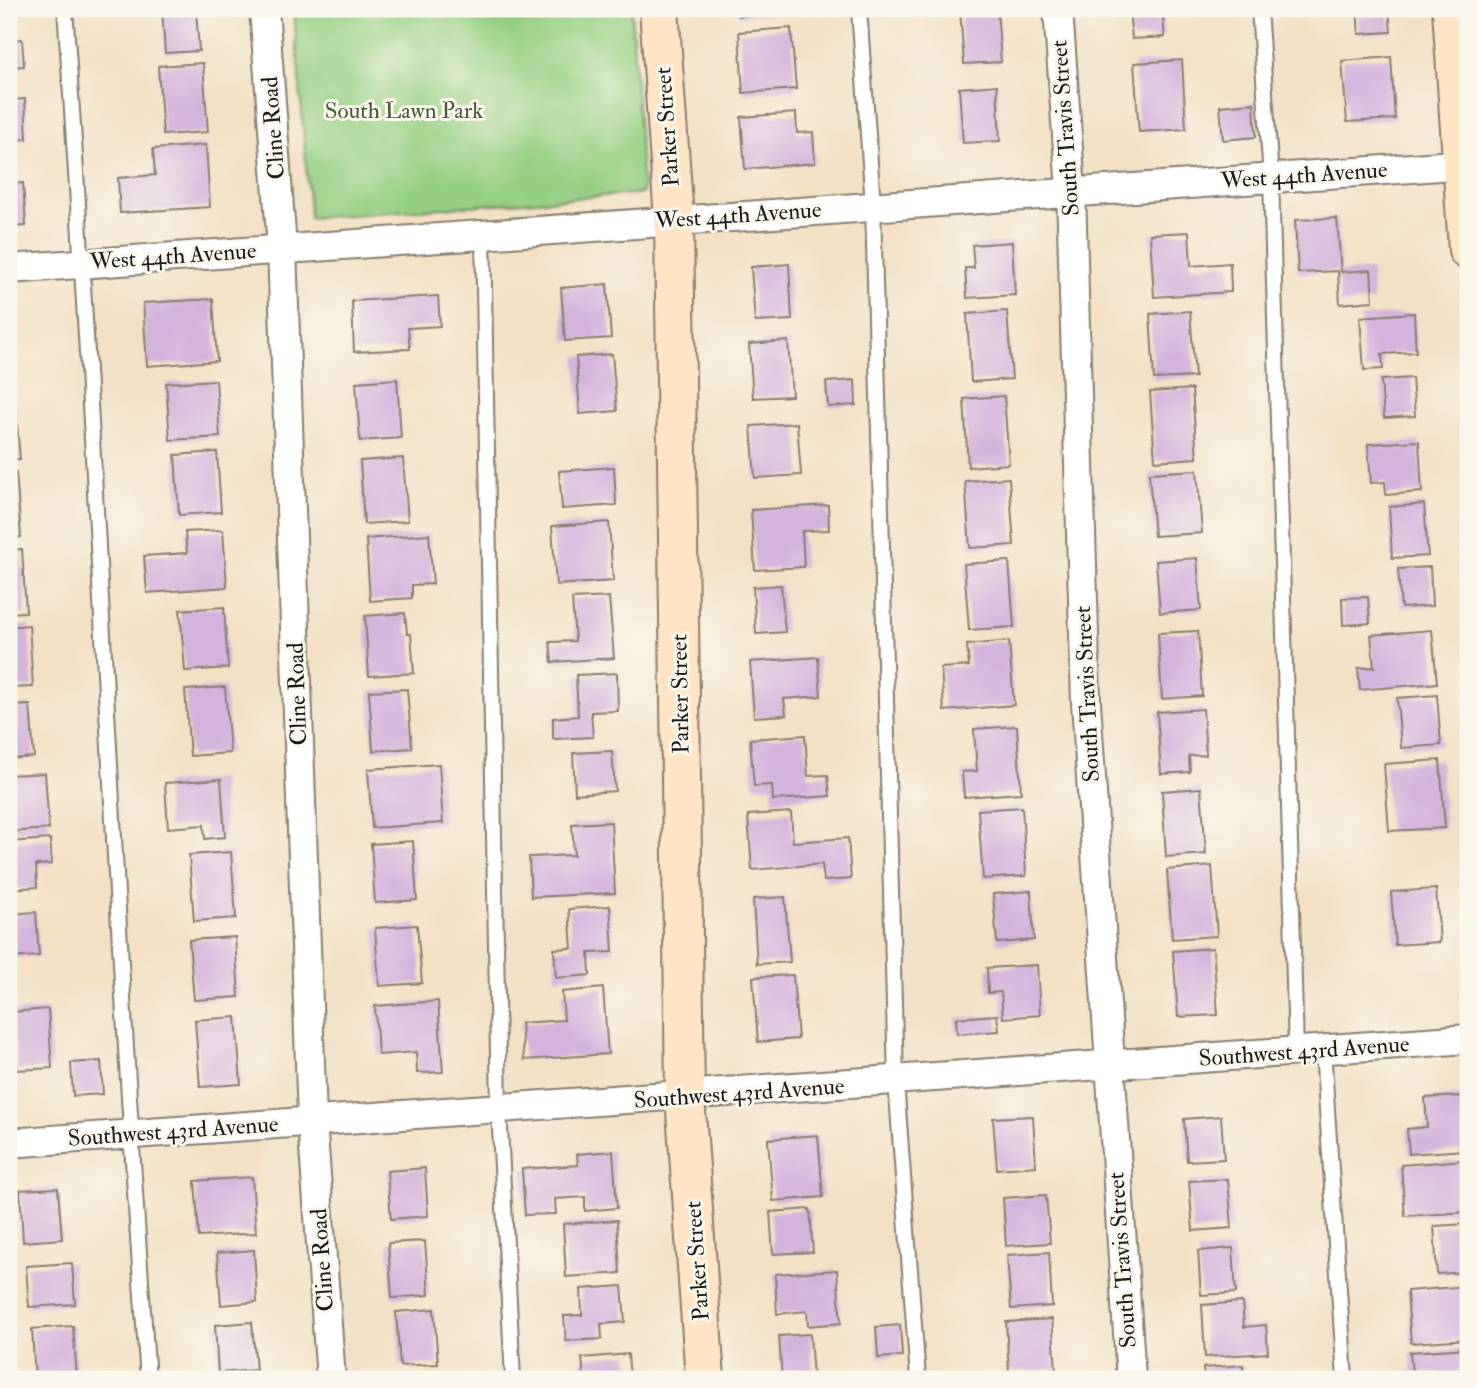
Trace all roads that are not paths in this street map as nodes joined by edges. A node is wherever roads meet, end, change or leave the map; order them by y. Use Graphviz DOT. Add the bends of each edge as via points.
graph roads {
  1 [pos="65,9"];
  2 [pos="264,9"];
  3 [pos="659,9"];
  4 [pos="859,9"];
  5 [pos="1058,9"];
  6 [pos="1259,9"];
  7 [pos="1452,9"];
  8 [pos="1465,164"];
  9 [pos="1271,177"];
  10 [pos="1071,191"];
  11 [pos="873,205"];
  12 [pos="674,219"];
  13 [pos="483,233"];
  14 [pos="282,248"];
  15 [pos="1468,250"];
  16 [pos="84,262"];
  17 [pos="9,269"];
  18 [pos="1468,1039"];
  19 [pos="1310,1051"];
  20 [pos="1108,1066"];
  21 [pos="896,1081"];
  22 [pos="685,1097"];
  23 [pos="499,1109"];
  24 [pos="312,1121"];
  25 [pos="130,1134"];
  26 [pos="9,1143"];
  27 [pos="148,1379"];
  28 [pos="331,1379"];
  29 [pos="513,1379"];
  30 [pos="705,1379"];
  31 [pos="918,1379"];
  32 [pos="1131,1379"];
  33 [pos="1345,1379"];
  1 -- 16 [label="lane"];
  2 -- 14 [label="street, Cline Road"];
  3 -- 12 [label="main road, Parker Street"];
  4 -- 11 [label="lane"];
  5 -- 10 [label="street, South Travis Street"];
  6 -- 9 [label="lane"];
  7 -- 8 [label="main road"];
  8 -- 9 [label="street, West 44th Avenue"];
  8 -- 15 [label="main road"];
  9 -- 10 [label="street, West 44th Avenue"];
  9 -- 19 [label="lane"];
  10 -- 11 [label="street, West 44th Avenue"];
  10 -- 20 [label="street, South Travis Street" via="1086,702"];
  11 -- 12 [label="street, West 44th Avenue"];
  11 -- 21 [label="lane"];
  12 -- 13 [label="street, West 44th Avenue"];
  12 -- 22 [label="main road, Parker Street"];
  13 -- 14 [label="street, West 44th Avenue"];
  13 -- 23 [label="lane"];
  14 -- 16 [label="street, West 44th Avenue"];
  14 -- 24 [label="street, Cline Road"];
  16 -- 17 [label="street, West 44th Avenue"];
  16 -- 25 [label="lane"];
  18 -- 19 [label="street, Southwest 43rd Avenue"];
  19 -- 20 [label="street, Southwest 43rd Avenue"];
  19 -- 33 [label="lane"];
  20 -- 21 [label="street, Southwest 43rd Avenue"];
  20 -- 32 [label="street, South Travis Street"];
  21 -- 22 [label="street, Southwest 43rd Avenue"];
  21 -- 31 [label="lane"];
  22 -- 23 [label="street, Southwest 43rd Avenue"];
  22 -- 30 [label="main road, Parker Street"];
  23 -- 24 [label="street, Southwest 43rd Avenue"];
  23 -- 29 [label="lane"];
  24 -- 25 [label="street, Southwest 43rd Avenue"];
  24 -- 28 [label="street, Cline Road"];
  25 -- 26 [label="street, Southwest 43rd Avenue"];
  25 -- 27 [label="lane"];
}
